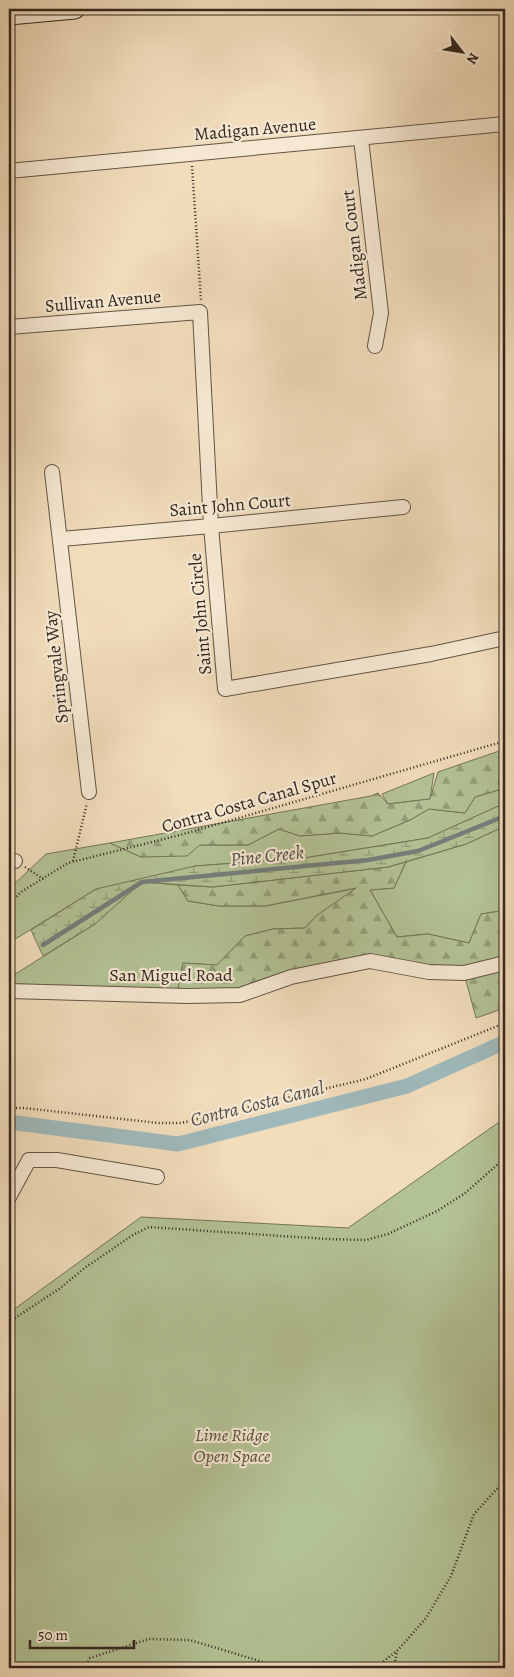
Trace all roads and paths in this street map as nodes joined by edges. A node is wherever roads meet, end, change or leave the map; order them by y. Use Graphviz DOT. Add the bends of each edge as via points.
graph roads {
  1 [pos="75,9"];
  2 [pos="9,15"];
  3 [pos="505,124"];
  4 [pos="361,139"];
  5 [pos="192,154"];
  6 [pos="9,171"];
  7 [pos="200,312"];
  8 [pos="9,327"];
  9 [pos="375,346"];
  10 [pos="52,472"];
  11 [pos="403,507"];
  12 [pos="211,526"];
  13 [pos="61,539"];
  14 [pos="505,638"];
  15 [pos="505,741"];
  16 [pos="89,792"];
  17 [pos="73,861"];
  18 [pos="12,862"];
  19 [pos="43,879"];
  20 [pos="9,904"];
  21 [pos="505,963"];
  22 [pos="9,991"];
  23 [pos="505,1023"];
  24 [pos="9,1108"];
  25 [pos="505,1158"];
  26 [pos="157,1176"];
  27 [pos="9,1197"];
  28 [pos="9,1322"];
  29 [pos="505,1480"];
  30 [pos="398,1650"];
  31 [pos="85,1668"];
  32 [pos="290,1668"];
  33 [pos="375,1668"];
  34 [pos="394,1668"];
  1 -- 2 [label="street"];
  3 -- 4 [label="street, Madigan Avenue"];
  4 -- 5 [label="street, Madigan Avenue"];
  4 -- 9 [label="street, Madigan Court" via="381,313"];
  5 -- 6 [label="street, Madigan Avenue"];
  5 -- 7 [label="path"];
  7 -- 8 [label="street, Sullivan Avenue"];
  7 -- 12 [label="street, Saint John Circle"];
  10 -- 13 [label="street, Springvale Way"];
  11 -- 12 [label="street, Saint John Court"];
  12 -- 13 [label="street, Saint John Court"];
  12 -- 14 [label="street, Saint John Circle" via="225,689"];
  13 -- 16 [label="street, Springvale Way"];
  15 -- 17 [label="path, Contra Costa Canal Spur" via="190,832"];
  16 -- 17 [label="path"];
  17 -- 19 [label="path, Contra Costa Canal Spur"];
  18 -- 19 [label="path"];
  19 -- 20 [label="path, Contra Costa Canal Spur" via="21,892"];
  21 -- 22 [label="street, San Miguel Road" via="464,973 429,972 370,961 292,977 240,995"];
  23 -- 24 [label="path" via="366,1079 181,1123"];
  25 -- 28 [label="path" via="464,1194 437,1211 388,1234 366,1240 149,1227"];
  26 -- 27 [label="street" via="57,1160 29,1160"];
  29 -- 30 [label="path" via="474,1514 451,1576 426,1618"];
  30 -- 33 [label="path"];
  30 -- 34 [label="path"];
  31 -- 32 [label="path" via="90,1658 149,1639 190,1640"];
}
